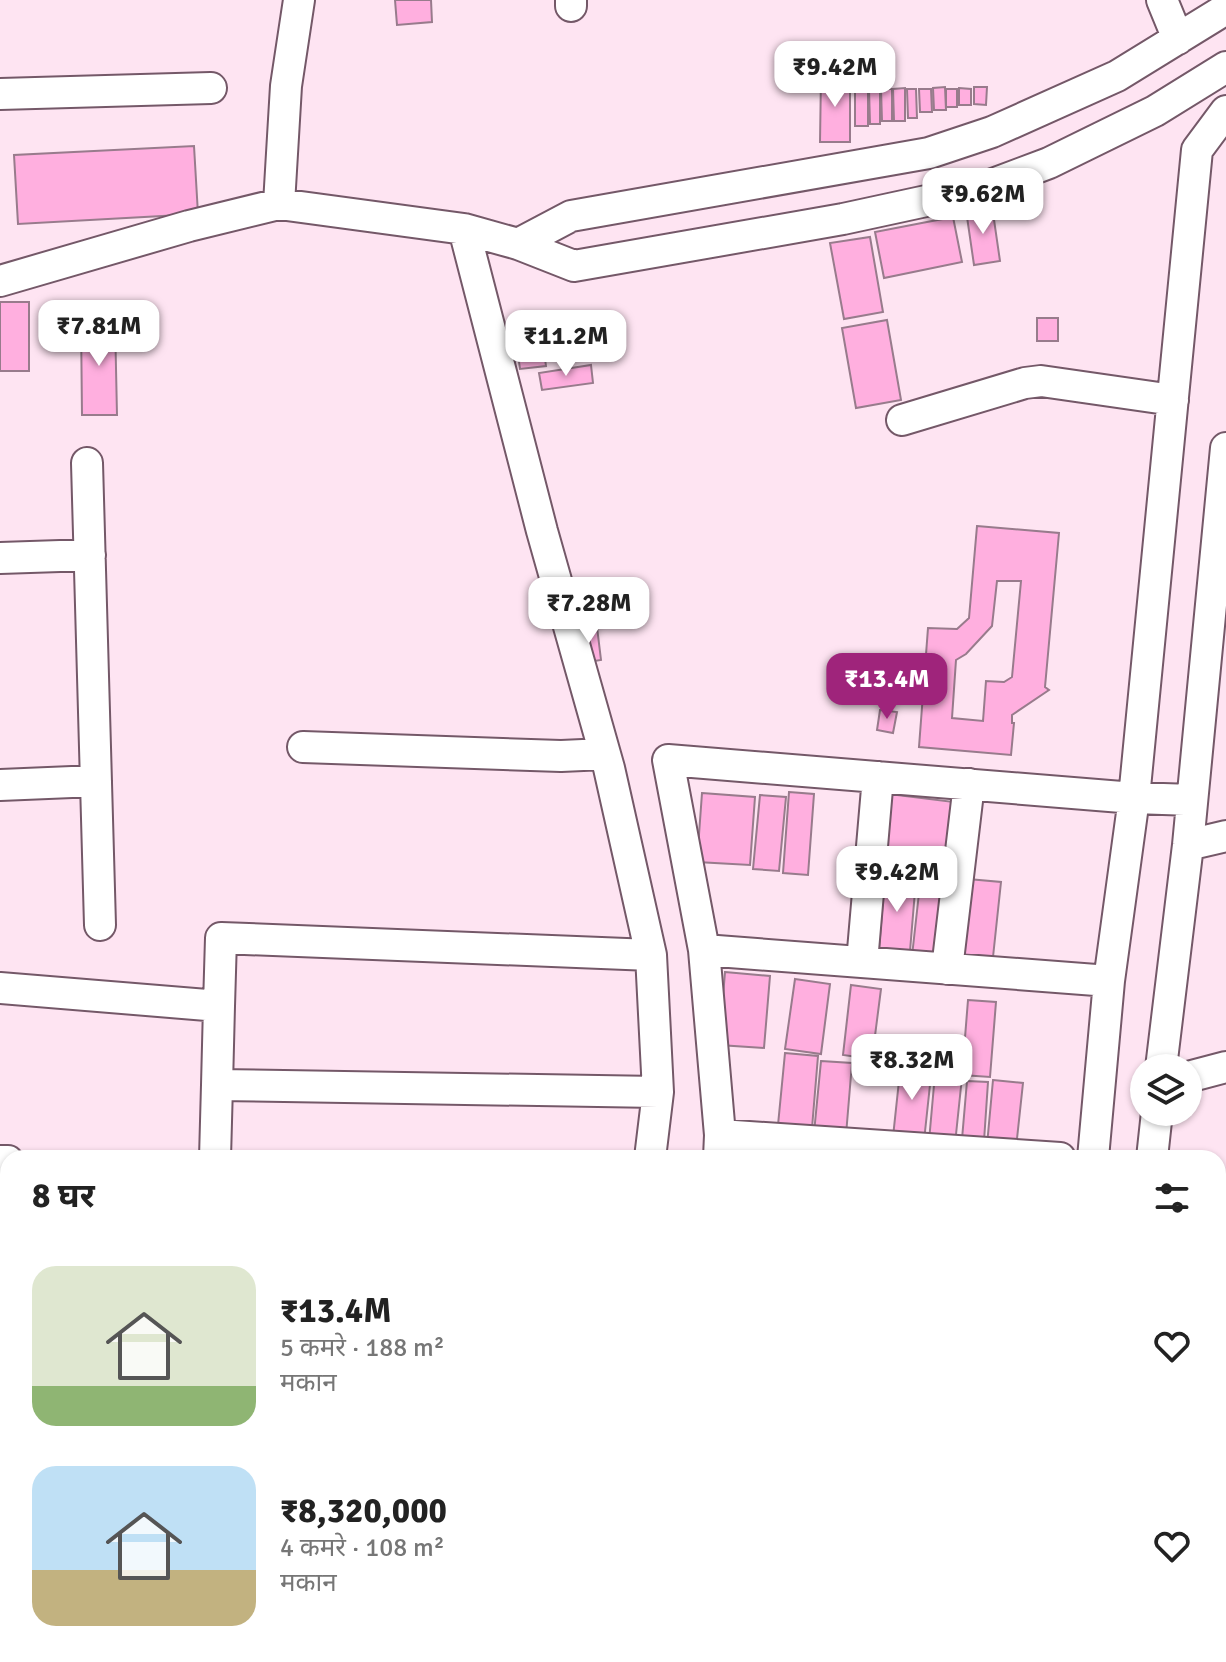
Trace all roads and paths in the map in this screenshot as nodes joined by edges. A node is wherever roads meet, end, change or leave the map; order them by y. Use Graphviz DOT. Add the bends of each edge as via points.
graph roads {
  1 [pos="299,0"];
  2 [pos="1162,0"];
  3 [pos="1226,9"];
  4 [pos="1178,39"];
  5 [pos="1226,67"];
  6 [pos="211,88"];
  7 [pos="0,94"];
  8 [pos="1226,111"];
  9 [pos="279,204"];
  10 [pos="464,229"];
  11 [pos="518,244"];
  12 [pos="0,281"];
  13 [pos="1173,400"];
  14 [pos="902,420"];
  15 [pos="1226,448"];
  16 [pos="87,463"];
  17 [pos="90,555"];
  18 [pos="0,558"];
  19 [pos="303,747"];
  20 [pos="605,754"];
  21 [pos="878,777"];
  22 [pos="96,781"];
  23 [pos="969,784"];
  24 [pos="0,785"];
  25 [pos="1134,798"];
  26 [pos="1192,800"];
  27 [pos="1226,836"];
  28 [pos="1188,845"];
  29 [pos="100,925"];
  30 [pos="704,950"];
  31 [pos="651,955"];
  32 [pos="862,962"];
  33 [pos="947,969"];
  34 [pos="1109,981"];
  35 [pos="0,988"];
  36 [pos="219,1006"];
  37 [pos="1163,1054"];
  38 [pos="1226,1067"];
  39 [pos="1202,1073"];
  40 [pos="217,1085"];
  41 [pos="658,1092"];
  42 [pos="1156,1126"];
  43 [pos="719,1146"];
  44 [pos="215,1150"];
  45 [pos="651,1150"];
  46 [pos="833,1150"];
  47 [pos="1094,1150"];
  48 [pos="1155,1150"];
  1 -- 9 [label="street" via="286,86"];
  2 -- 4 [label="street"];
  3 -- 4 [label="street"];
  4 -- 11 [label="street" via="1117,76 992,132 929,153 571,216"];
  5 -- 11 [label="street" via="1049,163 977,190 574,266"];
  6 -- 7 [label="street"];
  8 -- 13 [label="street" via="1197,150"];
  9 -- 10 [label="street"];
  9 -- 12 [label="street"];
  10 -- 11 [label="street"];
  10 -- 20 [label="street"];
  13 -- 14 [label="street" via="1041,381"];
  13 -- 25 [label="street"];
  15 -- 26 [label="street"];
  16 -- 17 [label="street"];
  17 -- 18 [label="street"];
  17 -- 22 [label="street"];
  19 -- 20 [label="street"];
  20 -- 31 [label="street"];
  21 -- 23 [label="street"];
  21 -- 30 [label="street" via="668,760"];
  21 -- 32 [label="street"];
  22 -- 24 [label="street"];
  22 -- 29 [label="street"];
  23 -- 25 [label="street"];
  23 -- 33 [label="street"];
  25 -- 26 [label="street"];
  25 -- 34 [label="street"];
  26 -- 28 [label="street"];
  27 -- 28 [label="street"];
  28 -- 37 [label="street"];
  30 -- 32 [label="street"];
  30 -- 43 [label="street"];
  31 -- 36 [label="street" via="221,938"];
  31 -- 41 [label="street"];
  32 -- 33 [label="street"];
  33 -- 34 [label="street"];
  34 -- 47 [label="street"];
  35 -- 36 [label="street"];
  36 -- 40 [label="street"];
  38 -- 39 [label="street"];
  40 -- 41 [label="street"];
  40 -- 44 [label="street"];
  41 -- 45 [label="street"];
  42 -- 48 [label="street"];
  43 -- 46 [label="street"];
}
